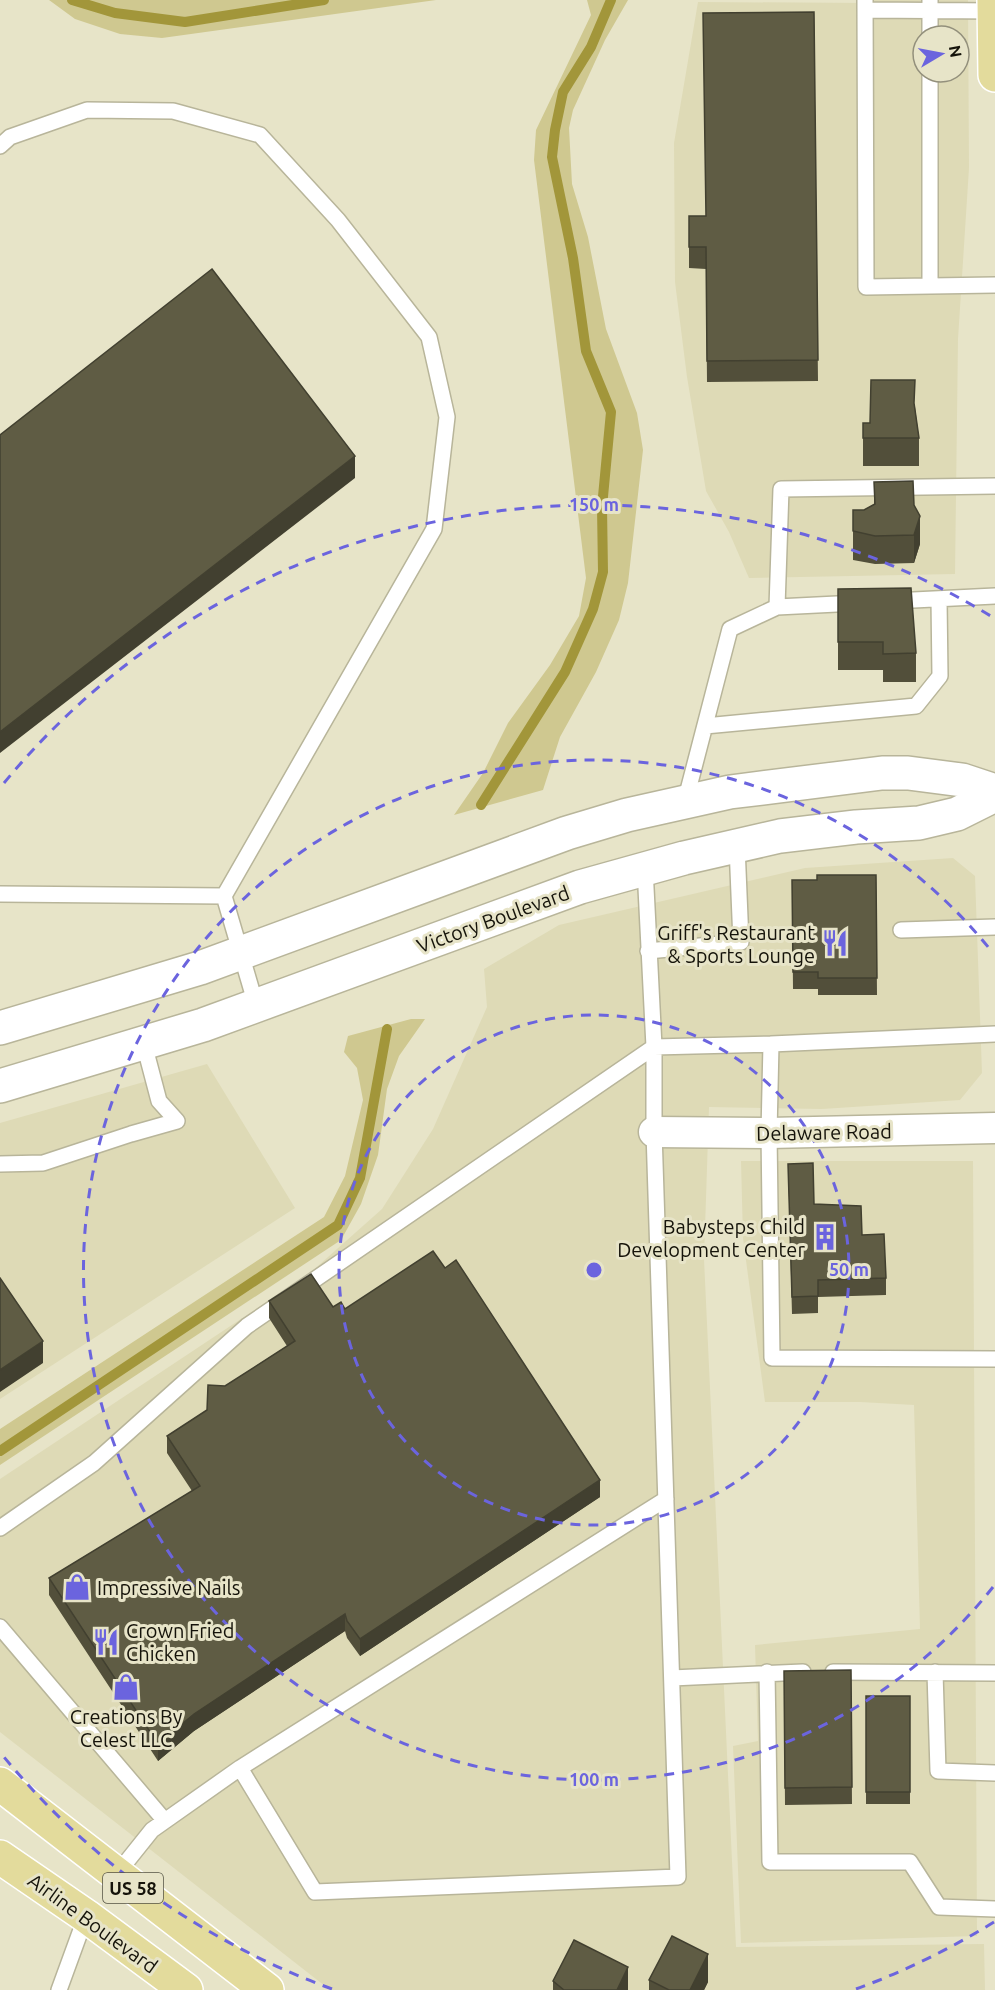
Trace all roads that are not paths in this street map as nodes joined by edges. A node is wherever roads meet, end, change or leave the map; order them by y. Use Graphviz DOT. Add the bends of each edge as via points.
graph roads {
  1 [pos="994,0"];
  2 [pos="865,5"];
  3 [pos="930,6"];
  4 [pos="995,11"];
  5 [pos="930,24"];
  6 [pos="995,75"];
  7 [pos="930,84"];
  8 [pos="0,146"];
  9 [pos="995,285"];
  10 [pos="930,286"];
  11 [pos="995,486"];
  12 [pos="995,596"];
  13 [pos="939,599"];
  14 [pos="777,607"];
  15 [pos="705,726"];
  16 [pos="995,793"];
  17 [pos="685,802"];
  18 [pos="737,846"];
  19 [pos="645,868"];
  20 [pos="0,894"];
  21 [pos="224,896"];
  22 [pos="995,927"];
  23 [pos="901,930"];
  24 [pos="648,951"];
  25 [pos="240,954"];
  26 [pos="256,1005"];
  27 [pos="0,1028"];
  28 [pos="995,1035"];
  29 [pos="144,1044"];
  30 [pos="771,1044"];
  31 [pos="654,1047"];
  32 [pos="0,1086"];
  33 [pos="995,1128"];
  34 [pos="654,1132"];
  35 [pos="770,1133"];
  36 [pos="0,1164"];
  37 [pos="995,1359"];
  38 [pos="666,1499"];
  39 [pos="0,1528"];
  40 [pos="0,1628"];
  41 [pos="768,1672"];
  42 [pos="935,1672"];
  43 [pos="995,1673"];
  44 [pos="672,1678"];
  45 [pos="240,1768"];
  46 [pos="995,1773"];
  47 [pos="0,1784"];
  48 [pos="165,1821"];
  49 [pos="0,1857"];
  50 [pos="116,1875"];
  51 [pos="995,1909"];
  52 [pos="86,1916"];
  53 [pos="65,1987"];
  54 [pos="186,1990"];
  55 [pos="267,1990"];
  1 -- 4 [label="main road"];
  2 -- 3 [label="lane"];
  2 -- 10 [label="lane" via="866,287"];
  3 -- 4 [label="lane"];
  3 -- 5 [label="lane"];
  4 -- 6 [label="main road"];
  7 -- 10 [label="lane"];
  8 -- 21 [label="lane" via="10,137 87,110 173,111 260,135 338,220 429,337 447,417 434,529"];
  9 -- 10 [label="lane"];
  11 -- 14 [label="lane" via="781,489"];
  12 -- 13 [label="lane"];
  13 -- 14 [label="lane"];
  13 -- 15 [label="lane" via="940,676 916,706"];
  14 -- 15 [label="lane" via="730,629"];
  15 -- 17 [label="lane"];
  16 -- 17 [label="main road, Victory Boulevard" via="962,780 882,773 730,792"];
  16 -- 18 [label="main road, Victory Boulevard" via="957,814 919,823 780,836"];
  17 -- 25 [label="main road, Victory Boulevard" via="567,833"];
  18 -- 19 [label="main road, Victory Boulevard"];
  18 -- 24 [label="lane" via="741,942"];
  19 -- 24 [label="lane"];
  19 -- 26 [label="main road, Victory Boulevard" via="580,887"];
  20 -- 21 [label="lane"];
  21 -- 25 [label="lane"];
  22 -- 23 [label="lane"];
  24 -- 31 [label="lane"];
  25 -- 26 [label="lane"];
  25 -- 27 [label="main road, Victory Boulevard"];
  26 -- 29 [label="main road, Victory Boulevard"];
  28 -- 30 [label="lane"];
  29 -- 32 [label="main road, Victory Boulevard"];
  29 -- 36 [label="lane" via="159,1101 177,1122 43,1163"];
  30 -- 31 [label="lane"];
  30 -- 35 [label="lane"];
  31 -- 34 [label="lane"];
  31 -- 39 [label="lane" via="247,1326 94,1463"];
  33 -- 35 [label="street, Delaware Road"];
  34 -- 35 [label="street, Delaware Road"];
  34 -- 38 [label="lane"];
  35 -- 37 [label="lane" via="772,1358"];
  38 -- 44 [label="lane"];
  38 -- 45 [label="lane"];
  40 -- 48 [label="lane"];
  41 -- 42 [label="lane"];
  41 -- 44 [label="lane"];
  41 -- 51 [label="lane" via="771,1862 910,1862 939,1907"];
  42 -- 43 [label="lane"];
  42 -- 46 [label="lane" via="938,1771"];
  44 -- 45 [label="lane" via="678,1877 315,1892"];
  45 -- 48 [label="lane"];
  47 -- 50 [label="main road, US 58"];
  48 -- 50 [label="lane" via="152,1830"];
  49 -- 52 [label="main road, Airline Boulevard / US 58"];
  50 -- 52 [label="main road"];
  50 -- 55 [label="main road, US 58"];
  52 -- 53 [label="lane"];
  52 -- 54 [label="main road, Airline Boulevard / US 58"];
}
